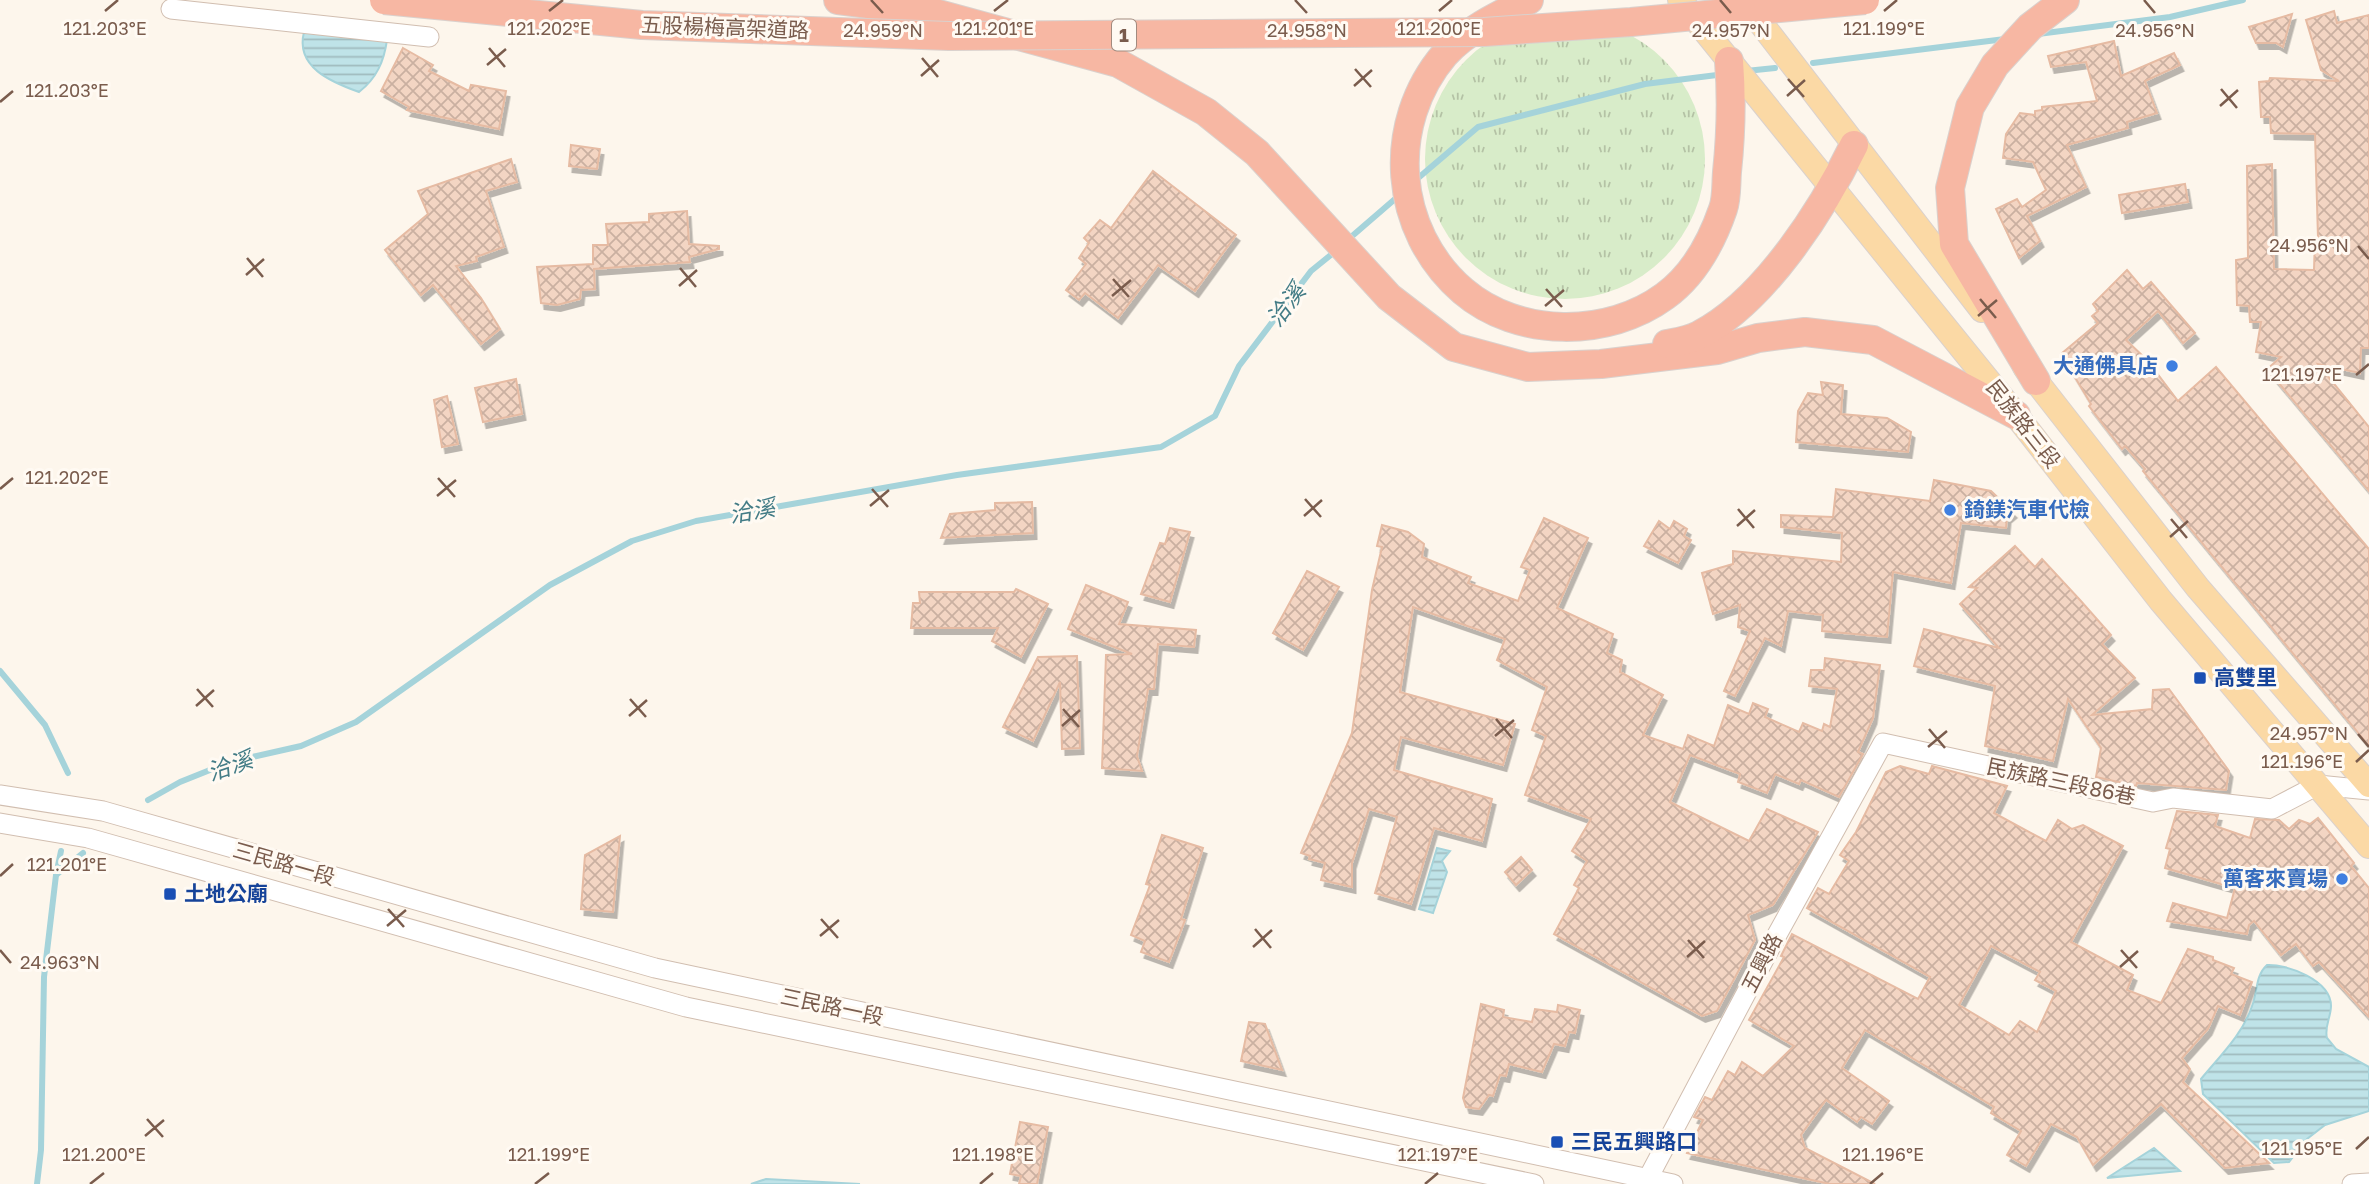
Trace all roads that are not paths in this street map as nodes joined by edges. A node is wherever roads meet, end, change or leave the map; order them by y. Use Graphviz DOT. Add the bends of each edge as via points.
graph roads {
  1 [pos="384,0"];
  2 [pos="838,0"];
  3 [pos="1530,0"];
  4 [pos="1680,0"];
  5 [pos="1743,0"];
  6 [pos="1865,0"];
  7 [pos="2065,0"];
  8 [pos="171,9"];
  9 [pos="429,37"];
  10 [pos="1729,61"];
  11 [pos="1854,145"];
  12 [pos="1833,189"];
  13 [pos="1601,364"];
  14 [pos="2036,381"];
  15 [pos="2016,415"];
  16 [pos="1883,743"];
  17 [pos="2318,785"];
  18 [pos="2369,788"];
  19 [pos="0,795"];
  20 [pos="103,811"];
  21 [pos="0,823"];
  22 [pos="88,838"];
  23 [pos="2369,846"];
  24 [pos="1646,1182"];
  25 [pos="2369,1182"];
  26 [pos="1534,1184"];
  27 [pos="1673,1184"];
  28 [pos="2352,1184"];
  1 -- 6 [label="highway, 五股楊梅高架道路 / 1, bridge" via="642,25 949,36 1484,32"];
  2 -- 13 [label="highway" via="931,12 1118,63 1206,112 1257,153 1389,298 1454,347 1528,367"];
  3 -- 10 [label="highway" via="1488,21 1446,53 1417,98 1403,150 1407,203 1428,252 1464,292 1510,319 1564,328 1618,321 1666,295 1703,256 1725,206 1732,103"];
  4 -- 10 [label="main road, 民族路三段"];
  5 -- 11 [label="main road, 民族路三段"];
  7 -- 14 [label="highway" via="2030,27 1995,65 1970,107 1950,188 1954,244"];
  8 -- 9 [label="street"];
  10 -- 12 [label="main road, 民族路三段"];
  11 -- 12 [label="highway"];
  11 -- 14 [label="main road, 民族路三段"];
  12 -- 13 [label="highway" via="1789,253 1740,306 1698,336"];
  12 -- 15 [label="main road, 民族路三段"];
  13 -- 15 [label="highway" via="1717,350 1758,338 1805,332 1873,340"];
  14 -- 18 [label="main road, 民族路三段" via="2199,588"];
  15 -- 17 [label="main road, 民族路三段" via="2161,601"];
  16 -- 17 [label="street, 民族路三段86巷" via="2153,803 2173,798 2272,809"];
  16 -- 24 [label="street, 五興路"];
  17 -- 18 [label="street"];
  17 -- 23 [label="main road, 民族路三段"];
  19 -- 20 [label="street, 三民路一段"];
  20 -- 22 [label="street"];
  20 -- 24 [label="street, 三民路一段" via="655,968"];
  21 -- 22 [label="street, 三民路一段"];
  22 -- 26 [label="street, 三民路一段" via="686,1007"];
  24 -- 27 [label="street, 三民路一段"];
  25 -- 28 [label="street"];
}
